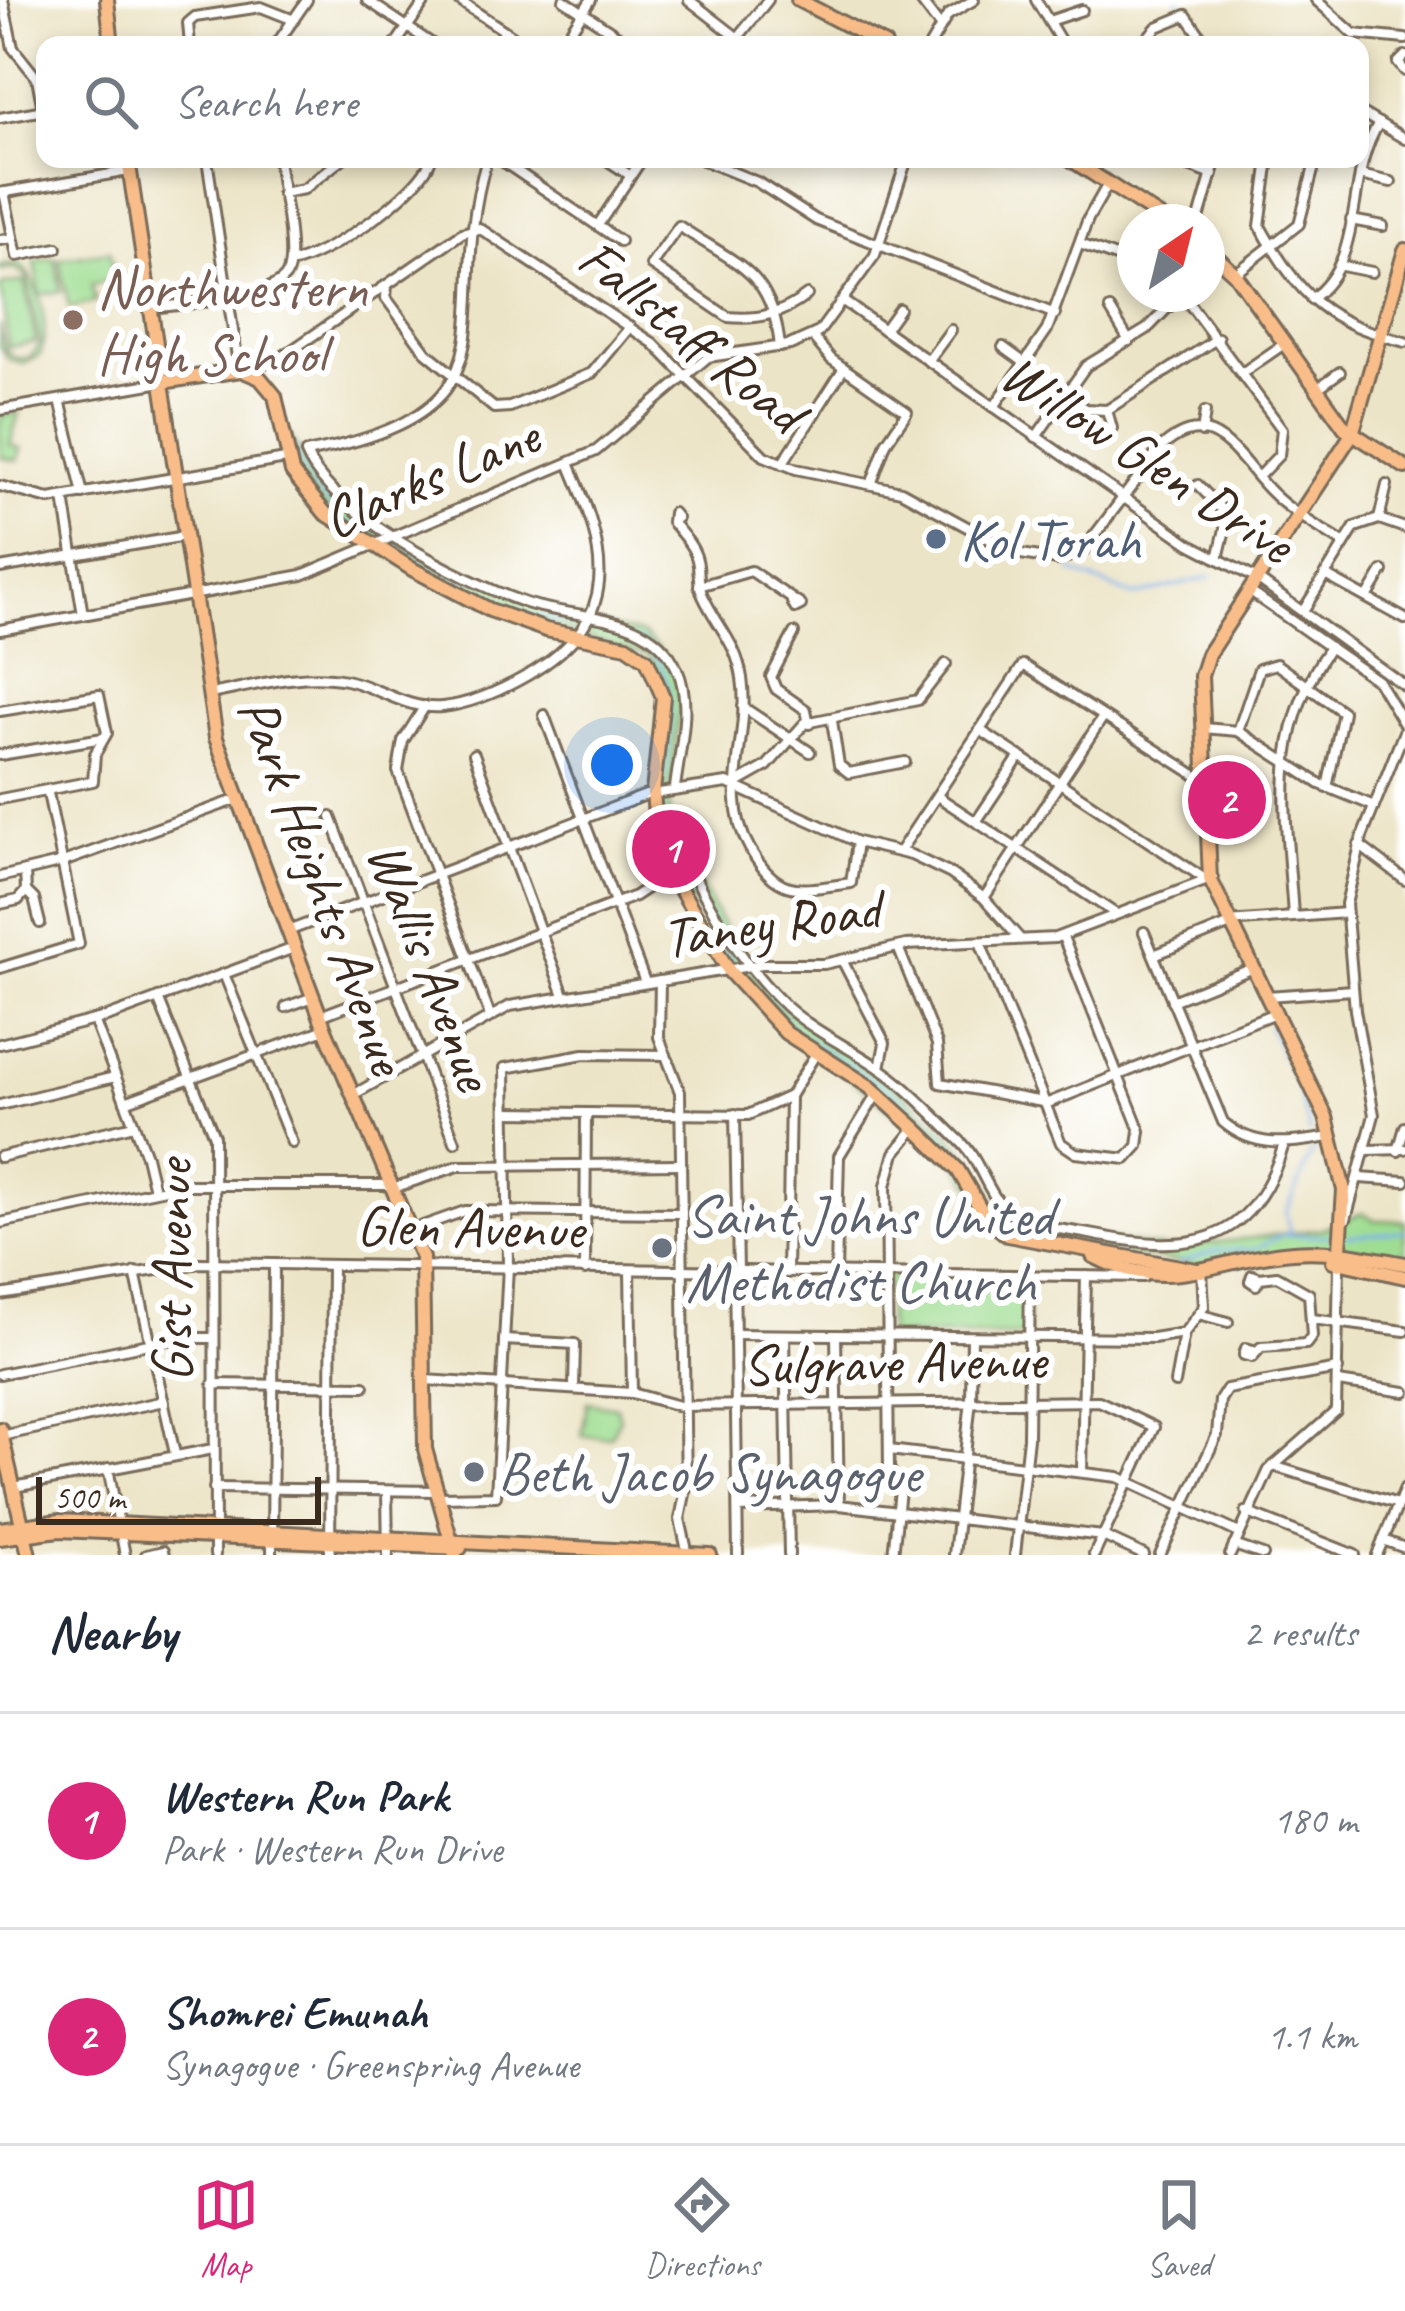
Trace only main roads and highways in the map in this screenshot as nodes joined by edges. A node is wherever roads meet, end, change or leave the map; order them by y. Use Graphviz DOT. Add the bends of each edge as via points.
graph roads {
  1 [pos="107,0"];
  2 [pos="798,0"];
  3 [pos="111,36"];
  4 [pos="868,36"];
  5 [pos="129,168"];
  6 [pos="1084,168"];
  7 [pos="1140,204"];
  8 [pos="1405,250"];
  9 [pos="1225,265"];
  10 [pos="1401,277"];
  11 [pos="162,382"];
  12 [pos="1352,434"];
  13 [pos="1405,466"];
  14 [pos="1341,1241"];
  15 [pos="1086,1253"];
  16 [pos="1405,1264"];
  17 [pos="1162,1271"];
  18 [pos="1405,1277"];
  19 [pos="0,1434"];
  20 [pos="4,1465"];
  21 [pos="9,1492"];
  22 [pos="0,1529"];
  23 [pos="23,1530"];
  24 [pos="0,1538"];
  25 [pos="272,1542"];
  26 [pos="330,1544"];
  27 [pos="391,1545"];
  28 [pos="453,1547"];
  29 [pos="542,1551"];
  30 [pos="589,1553"];
  31 [pos="688,1554"];
  32 [pos="29,1555"];
  33 [pos="710,1555"];
  1 -- 3 [label="main road"];
  2 -- 4 [label="main road"];
  5 -- 11 [label="main road, Park Heights Avenue"];
  6 -- 7 [label="main road"];
  8 -- 10 [label="main road"];
  9 -- 12 [label="main road"];
  10 -- 12 [label="main road"];
  11 -- 15 [label="main road" via="240,370 260,378 274,392 286,459 318,507 502,615 584,627 632,648 657,675 663,703 664,790 655,833 670,873 775,1023 915,1128 958,1170 996,1227 1022,1241"];
  11 -- 28 [label="main road, Park Heights Avenue" via="216,738 424,1268 424,1444"];
  12 -- 13 [label="main road"];
  12 -- 14 [label="main road" via="1204,662 1202,728 1210,879 1313,1086 1350,1189"];
  14 -- 16 [label="main road"];
  14 -- 17 [label="main road" via="1202,1271"];
  14 -- 18 [label="main road"];
  15 -- 17 [label="main road"];
  15 -- 17 [label="main road" via="1108,1265"];
  19 -- 20 [label="main road"];
  20 -- 21 [label="main road"];
  21 -- 23 [label="main road"];
  22 -- 23 [label="main road"];
  23 -- 24 [label="main road"];
  23 -- 25 [label="main road" via="120,1528"];
  23 -- 32 [label="main road"];
  25 -- 26 [label="main road"];
  26 -- 27 [label="main road"];
  27 -- 28 [label="main road"];
  28 -- 29 [label="main road"];
  29 -- 30 [label="main road"];
  30 -- 31 [label="main road"];
  31 -- 33 [label="main road"];
}
